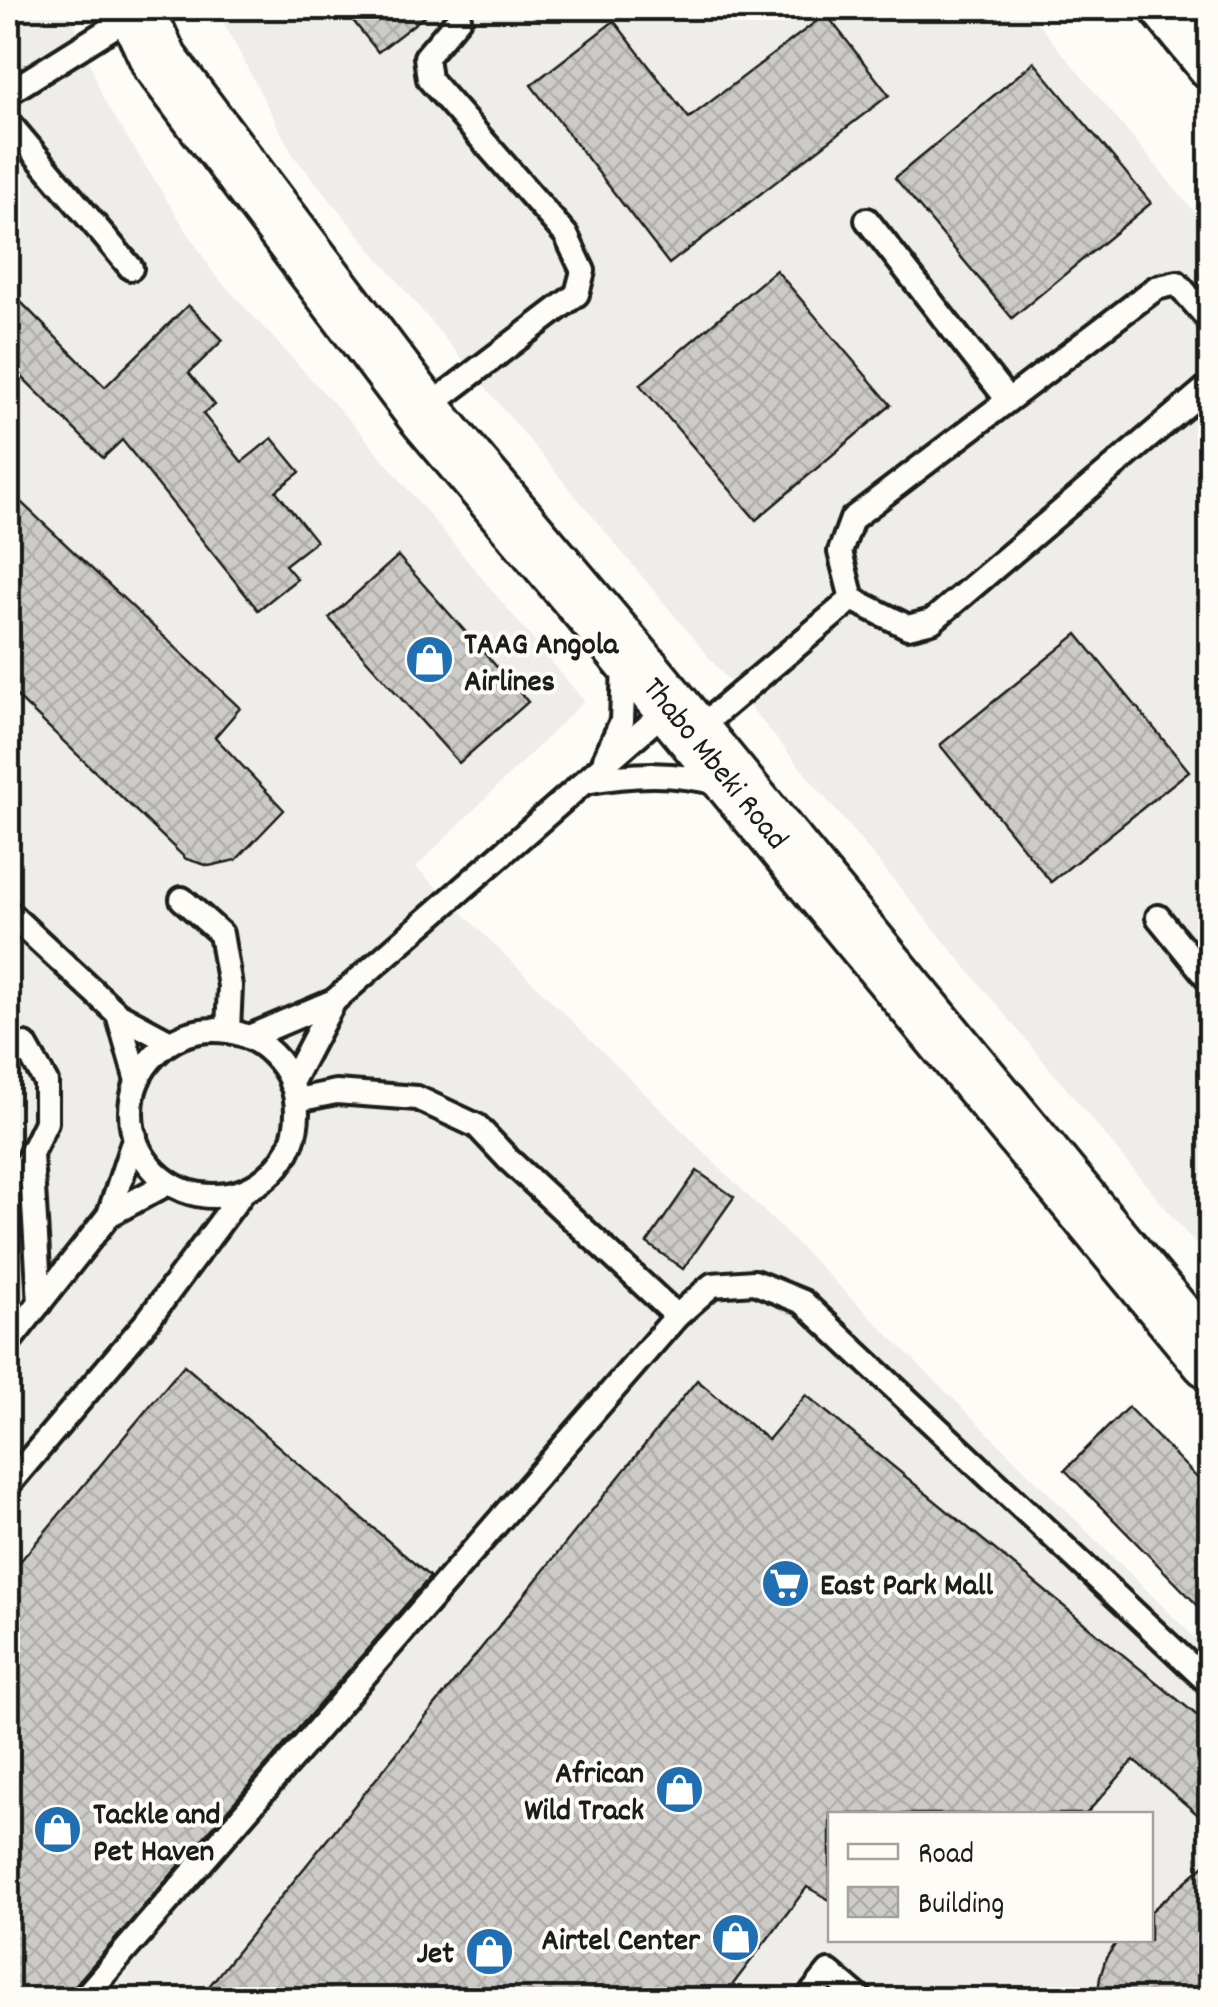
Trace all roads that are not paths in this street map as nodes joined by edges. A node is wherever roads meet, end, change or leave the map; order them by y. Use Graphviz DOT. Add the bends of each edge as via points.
graph roads {
  1 [pos="1162,8"];
  2 [pos="136,10"];
  3 [pos="459,18"];
  4 [pos="1210,66"];
  5 [pos="8,94"];
  6 [pos="8,122"];
  7 [pos="867,220"];
  8 [pos="132,268"];
  9 [pos="1210,321"];
  10 [pos="1210,384"];
  11 [pos="1008,400"];
  12 [pos="423,411"];
  13 [pos="852,599"];
  14 [pos="623,648"];
  15 [pos="682,719"];
  16 [pos="582,783"];
  17 [pos="737,788"];
  18 [pos="182,899"];
  19 [pos="8,912"];
  20 [pos="1158,918"];
  21 [pos="1210,981"];
  22 [pos="334,1002"];
  23 [pos="118,1014"];
  24 [pos="238,1034"];
  25 [pos="170,1042"];
  26 [pos="25,1045"];
  27 [pos="137,1081"];
  28 [pos="294,1092"];
  29 [pos="134,1136"];
  30 [pos="31,1152"];
  31 [pos="168,1183"];
  32 [pos="8,1185"];
  33 [pos="243,1192"];
  34 [pos="109,1215"];
  35 [pos="40,1303"];
  36 [pos="677,1316"];
  37 [pos="8,1344"];
  38 [pos="1210,1360"];
  39 [pos="8,1486"];
  40 [pos="1210,1684"];
  41 [pos="82,2000"];
  42 [pos="806,2000"];
  43 [pos="862,2000"];
  1 -- 4 [label="street"];
  2 -- 5 [label="lane"];
  2 -- 12 [label="main road, Thabo Mbeki Road" via="160,62"];
  3 -- 12 [label="lane" via="426,57 429,79 566,235 583,271 577,294"];
  6 -- 8 [label="lane"];
  7 -- 11 [label="lane"];
  9 -- 11 [label="lane" via="1177,284 1156,288"];
  10 -- 13 [label="lane" via="932,621 908,627"];
  11 -- 13 [label="lane" via="852,520 840,552"];
  12 -- 14 [label="main road, Thabo Mbeki Road"];
  13 -- 15 [label="lane"];
  14 -- 15 [label="main road, Thabo Mbeki Road"];
  14 -- 16 [label="lane" via="622,722 607,756"];
  15 -- 16 [label="lane"];
  15 -- 17 [label="main road, Thabo Mbeki Road"];
  16 -- 17 [label="lane" via="660,773"];
  16 -- 22 [label="lane"];
  17 -- 38 [label="main road, Thabo Mbeki Road"];
  18 -- 24 [label="lane" via="221,934"];
  19 -- 23 [label="lane"];
  20 -- 21 [label="lane"];
  22 -- 24 [label="lane"];
  22 -- 28 [label="lane"];
  23 -- 25 [label="lane"];
  23 -- 27 [label="lane"];
  24 -- 25 [label="lane" via="216,1028"];
  24 -- 28 [label="lane" via="270,1051"];
  25 -- 27 [label="lane"];
  26 -- 30 [label="lane" via="46,1082 46,1122"];
  27 -- 29 [label="lane"];
  28 -- 33 [label="lane" via="298,1123 285,1156"];
  28 -- 36 [label="lane" via="418,1098 477,1126"];
  29 -- 31 [label="lane" via="147,1163"];
  29 -- 34 [label="lane"];
  30 -- 32 [label="lane"];
  30 -- 35 [label="lane"];
  31 -- 33 [label="lane" via="210,1198"];
  31 -- 34 [label="lane"];
  33 -- 39 [label="lane" via="148,1320"];
  34 -- 35 [label="lane"];
  35 -- 37 [label="lane"];
  36 -- 40 [label="lane" via="712,1285 754,1282 803,1302"];
  36 -- 41 [label="lane"];
  42 -- 43 [label="lane" via="829,1972"];
}
